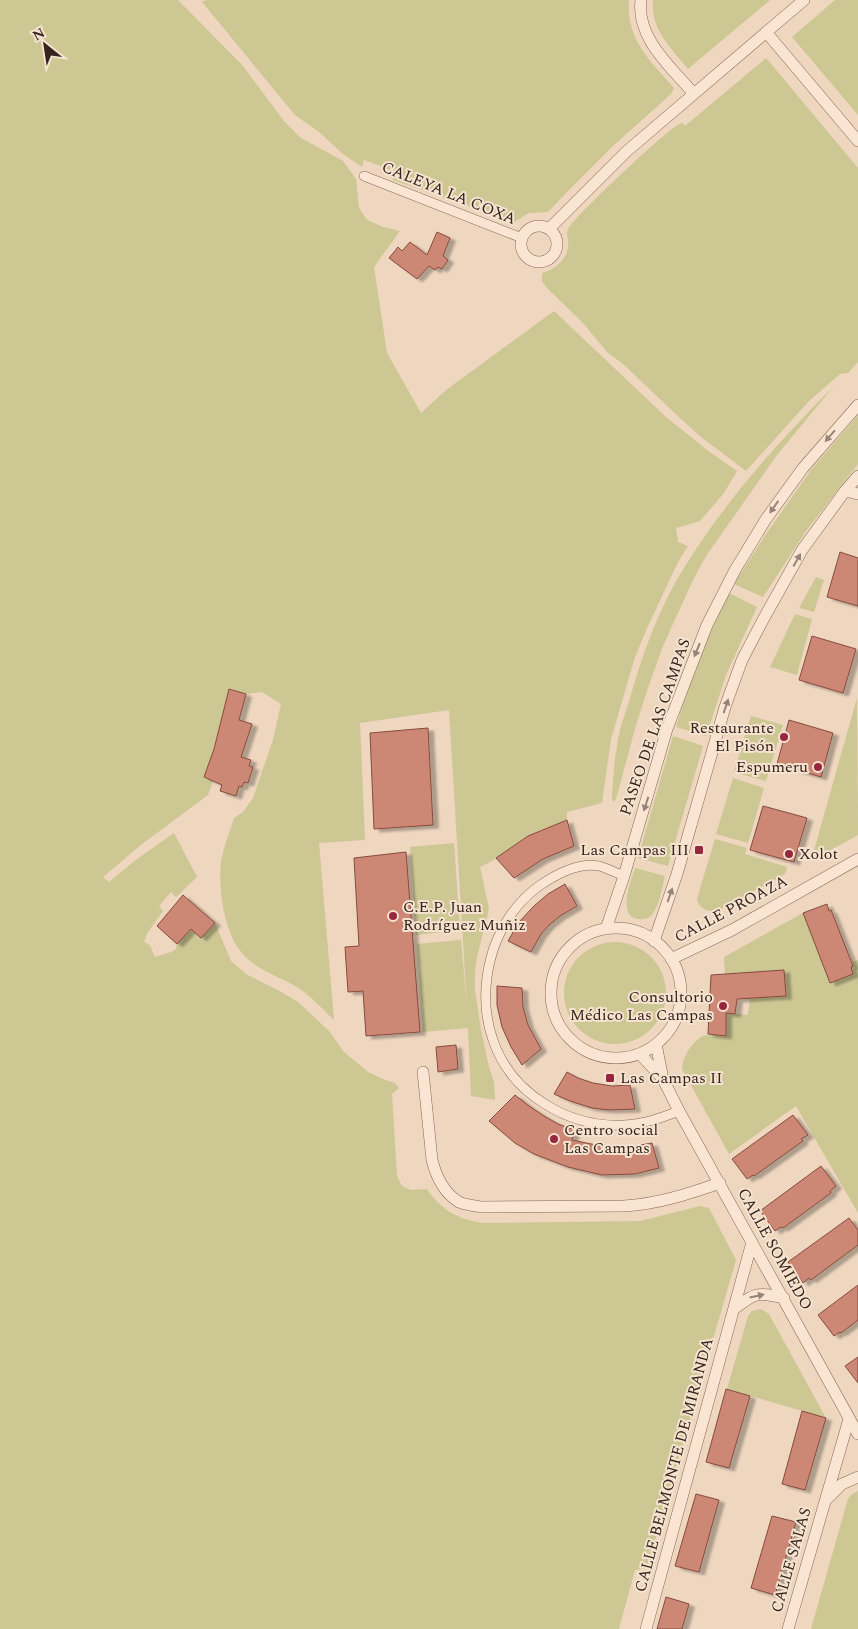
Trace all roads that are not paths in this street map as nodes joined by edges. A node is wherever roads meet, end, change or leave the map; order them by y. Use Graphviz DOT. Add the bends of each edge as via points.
graph roads {
  1 [pos="641,0"];
  2 [pos="804,0"];
  3 [pos="766,32"];
  4 [pos="693,93"];
  5 [pos="858,141"];
  6 [pos="364,176"];
  7 [pos="549,229"];
  8 [pos="522,238"];
  9 [pos="858,405"];
  10 [pos="858,476"];
  11 [pos="845,491"];
  12 [pos="858,494"];
  13 [pos="858,859"];
  14 [pos="624,876"];
  15 [pos="606,929"];
  16 [pos="654,941"];
  17 [pos="671,959"];
  18 [pos="656,1044"];
  19 [pos="640,1054"];
  20 [pos="423,1072"];
  21 [pos="663,1079"];
  22 [pos="680,1111"];
  23 [pos="720,1183"];
  24 [pos="752,1242"];
  25 [pos="784,1298"];
  26 [pos="734,1309"];
  27 [pos="854,1416"];
  28 [pos="858,1434"];
  29 [pos="858,1477"];
  30 [pos="826,1500"];
  31 [pos="646,1629"];
  32 [pos="788,1629"];
  1 -- 4 [label="street" via="640,13 648,37"];
  2 -- 3 [label="street"];
  3 -- 4 [label="street"];
  3 -- 5 [label="street"];
  4 -- 7 [label="street" via="626,150"];
  6 -- 8 [label="street, CALEYA LA COXA"];
  7 -- 8 [label="street" via="530,228"];
  7 -- 8 [label="street" via="554,233 557,245 552,256 543,261 526,255 522,249"];
  9 -- 14 [label="street, PASEO DE LAS CAMPAS, one-way" via="802,468 766,519 707,625 668,729"];
  10 -- 11 [label="street"];
  11 -- 12 [label="street"];
  16 -- 11 [label="street, one-way" via="742,660 802,550"];
  13 -- 17 [label="street, CALLE PROAZA" via="732,930"];
  14 -- 15 [label="street, PASEO DE LAS CAMPAS"];
  14 -- 22 [label="street" via="600,866 577,868 560,873 518,905 502,930 487,977 489,1028 511,1074 536,1098 567,1116 623,1125"];
  15 -- 16 [label="street" via="633,931"];
  15 -- 19 [label="street" via="586,936 564,954 552,982 554,1011 558,1024 584,1050 618,1058"];
  16 -- 17 [label="street"];
  17 -- 18 [label="street" via="680,988 679,1010 668,1032"];
  18 -- 19 [label="street"];
  18 -- 21 [label="street, CALLE SOMIEDO"];
  19 -- 21 [label="street, CALLE SOMIEDO"];
  20 -- 23 [label="street" via="435,1171 445,1190 460,1202 482,1207 643,1205"];
  21 -- 22 [label="street, CALLE SOMIEDO"];
  22 -- 23 [label="street, CALLE SOMIEDO"];
  23 -- 24 [label="street, CALLE SOMIEDO"];
  24 -- 25 [label="street, CALLE SOMIEDO"];
  24 -- 26 [label="street, CALLE BELMONTE DE MIRANDA"];
  26 -- 25 [label="street, one-way" via="752,1295"];
  25 -- 27 [label="street, CALLE SOMIEDO"];
  26 -- 31 [label="street, CALLE BELMONTE DE MIRANDA"];
  27 -- 28 [label="street, CALLE SOMIEDO"];
  27 -- 30 [label="street, CALLE SALAS"];
  29 -- 30 [label="street, CALLE SALAS" via="842,1484"];
  30 -- 32 [label="street, CALLE SALAS"];
}
